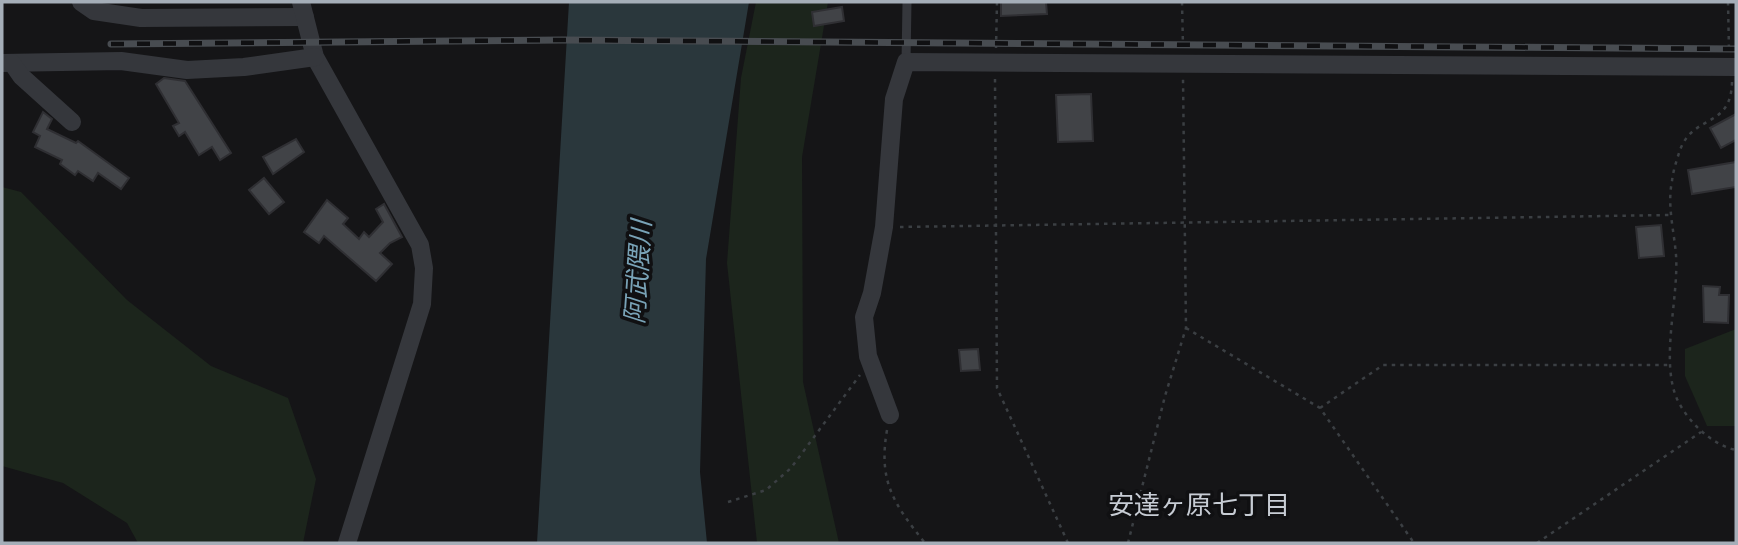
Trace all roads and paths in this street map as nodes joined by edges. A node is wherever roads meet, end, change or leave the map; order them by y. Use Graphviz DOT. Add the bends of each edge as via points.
graph roads {
  1 [pos="81,2"];
  2 [pos="907,2"];
  3 [pos="997,2"];
  4 [pos="1182,2"];
  5 [pos="1728,2"];
  6 [pos="303,9"];
  7 [pos="315,57"];
  8 [pos="906,62"];
  9 [pos="995,62"];
  10 [pos="7,63"];
  11 [pos="1183,64"];
  12 [pos="1733,67"];
  13 [pos="72,122"];
  14 [pos="1670,215"];
  15 [pos="1186,224"];
  16 [pos="996,226"];
  17 [pos="884,227"];
  18 [pos="1186,328"];
  19 [pos="870,361"];
  20 [pos="1671,365"];
  21 [pos="1320,408"];
  22 [pos="890,415"];
  23 [pos="1701,432"];
  24 [pos="1736,450"];
  25 [pos="728,502"];
  26 [pos="347,543"];
  27 [pos="925,543"];
  28 [pos="1069,543"];
  29 [pos="1128,543"];
  30 [pos="1414,543"];
  31 [pos="1537,543"];
  1 -- 6 [label="street" via="94,11 141,18"];
  2 -- 8 [label="lane"];
  3 -- 9 [label="path"];
  4 -- 11 [label="path"];
  5 -- 12 [label="path"];
  6 -- 7 [label="street"];
  7 -- 10 [label="street" via="187,70 121,61"];
  7 -- 26 [label="street" via="420,245 424,268 422,304"];
  8 -- 9 [label="street"];
  8 -- 17 [label="street" via="894,99"];
  9 -- 11 [label="street"];
  9 -- 16 [label="path"];
  10 -- 13 [label="street"];
  11 -- 12 [label="street"];
  11 -- 15 [label="path"];
  12 -- 14 [label="path" via="1731,102 1722,113 1695,128 1681,149 1672,181"];
  14 -- 15 [label="path"];
  14 -- 20 [label="path" via="1676,256"];
  15 -- 16 [label="path"];
  15 -- 18 [label="path"];
  16 -- 17 [label="path"];
  16 -- 28 [label="path" via="997,388"];
  17 -- 19 [label="street" via="864,317"];
  18 -- 21 [label="path"];
  18 -- 29 [label="path"];
  19 -- 22 [label="street"];
  19 -- 25 [label="path" via="791,468 766,490"];
  20 -- 21 [label="path" via="1383,365"];
  20 -- 23 [label="path" via="1677,399"];
  21 -- 30 [label="path"];
  22 -- 27 [label="path" via="883,453 886,480 895,506"];
  23 -- 24 [label="path"];
  23 -- 31 [label="path"];
}
